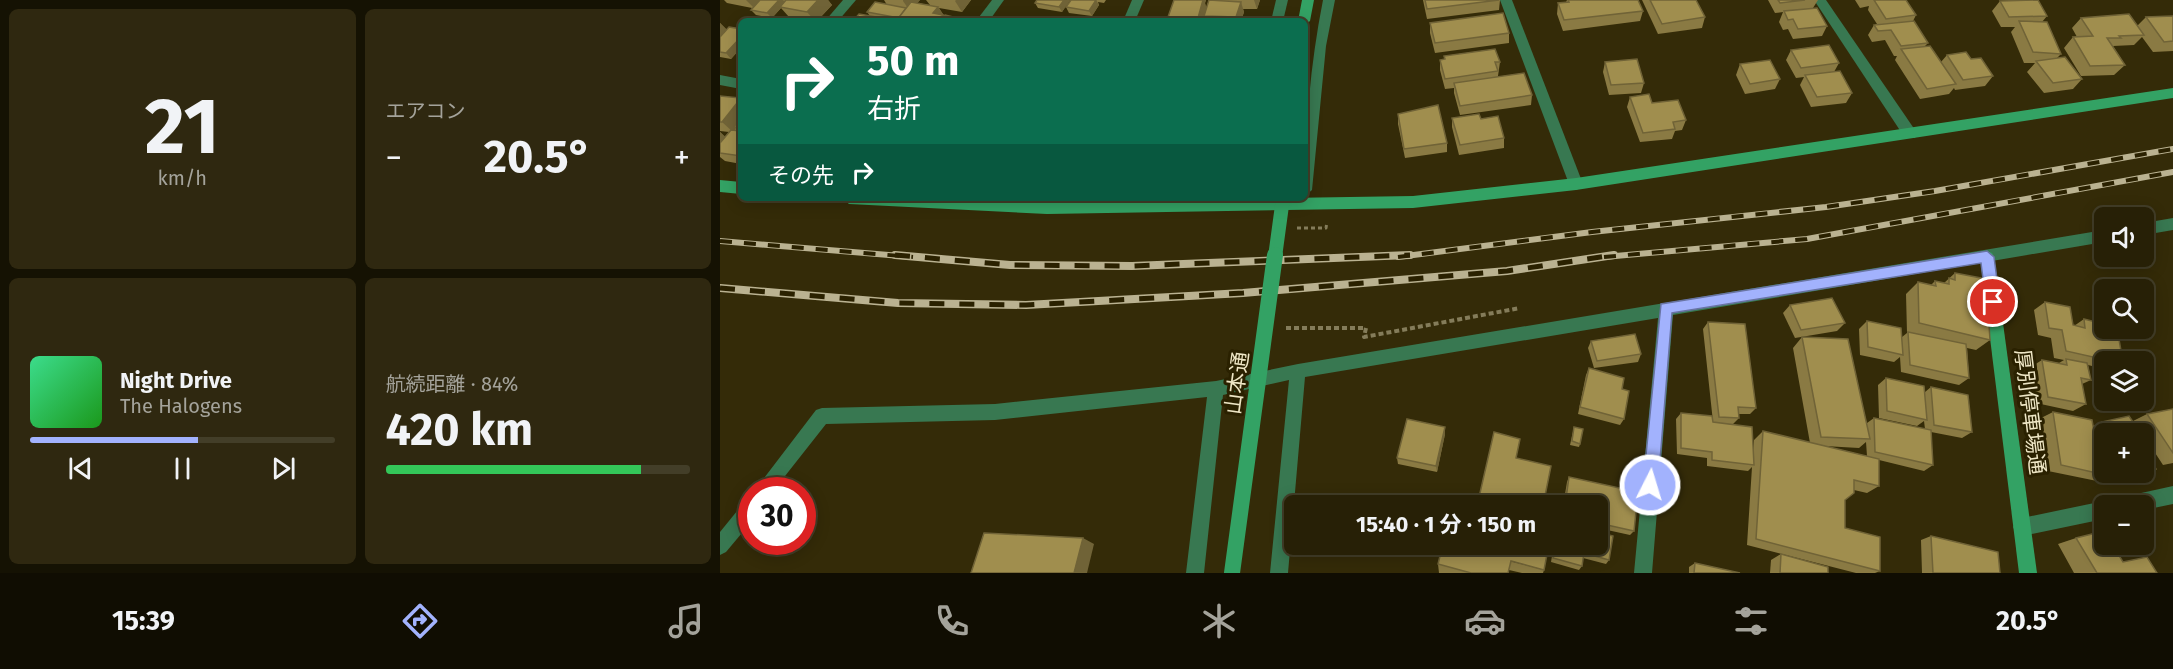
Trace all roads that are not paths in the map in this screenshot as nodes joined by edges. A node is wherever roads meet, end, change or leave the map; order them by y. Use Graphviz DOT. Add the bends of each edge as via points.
graph roads {
  1 [pos="850,0"];
  2 [pos="998,0"];
  3 [pos="1138,0"];
  4 [pos="1282,0"];
  5 [pos="1308,0"];
  6 [pos="1329,0"];
  7 [pos="1506,0"];
  8 [pos="1820,0"];
  9 [pos="834,18"];
  10 [pos="984,18"];
  11 [pos="1130,18"];
  12 [pos="1277,18"];
  13 [pos="1305,18"];
  14 [pos="720,80"];
  15 [pos="738,83"];
  16 [pos="2173,93"];
  17 [pos="1910,134"];
  18 [pos="1308,159"];
  19 [pos="1576,184"];
  20 [pos="720,186"];
  21 [pos="738,188"];
  22 [pos="1308,197"];
  23 [pos="969,201"];
  24 [pos="1246,201"];
  25 [pos="1283,201"];
  26 [pos="1049,203"];
  27 [pos="2173,224"];
  28 [pos="2154,227"];
  29 [pos="2094,238"];
  30 [pos="1987,257"];
  31 [pos="1666,308"];
  32 [pos="1298,371"];
  33 [pos="1216,389"];
  34 [pos="774,477"];
  35 [pos="2173,495"];
  36 [pos="2154,499"];
  37 [pos="2094,512"];
  38 [pos="738,524"];
  39 [pos="2022,527"];
  40 [pos="720,546"];
  41 [pos="1195,573"];
  42 [pos="1232,573"];
  43 [pos="1279,573"];
  44 [pos="1643,573"];
  45 [pos="2028,573"];
  1 -- 9 [label="street"];
  2 -- 10 [label="street"];
  3 -- 11 [label="street"];
  4 -- 12 [label="street"];
  5 -- 13 [label="street"];
  6 -- 18 [label="street"];
  7 -- 19 [label="street"];
  8 -- 17 [label="street"];
  14 -- 15 [label="street"];
  16 -- 17 [label="street"];
  17 -- 19 [label="street"];
  19 -- 22 [label="street" via="1413,202"];
  20 -- 21 [label="street"];
  23 -- 26 [label="street"];
  24 -- 26 [label="street"];
  25 -- 42 [label="street, 山本通, bridge"];
  27 -- 28 [label="street"];
  29 -- 30 [label="street"];
  30 -- 31 [label="street"];
  30 -- 39 [label="street, 厚別停車場通"];
  31 -- 32 [label="street"];
  31 -- 44 [label="street"];
  32 -- 33 [label="street"];
  32 -- 43 [label="street"];
  33 -- 34 [label="street" via="995,412 822,416"];
  33 -- 41 [label="street"];
  35 -- 36 [label="street"];
  37 -- 39 [label="street"];
  38 -- 40 [label="street"];
  39 -- 45 [label="street, 厚別停車場通"];
}
